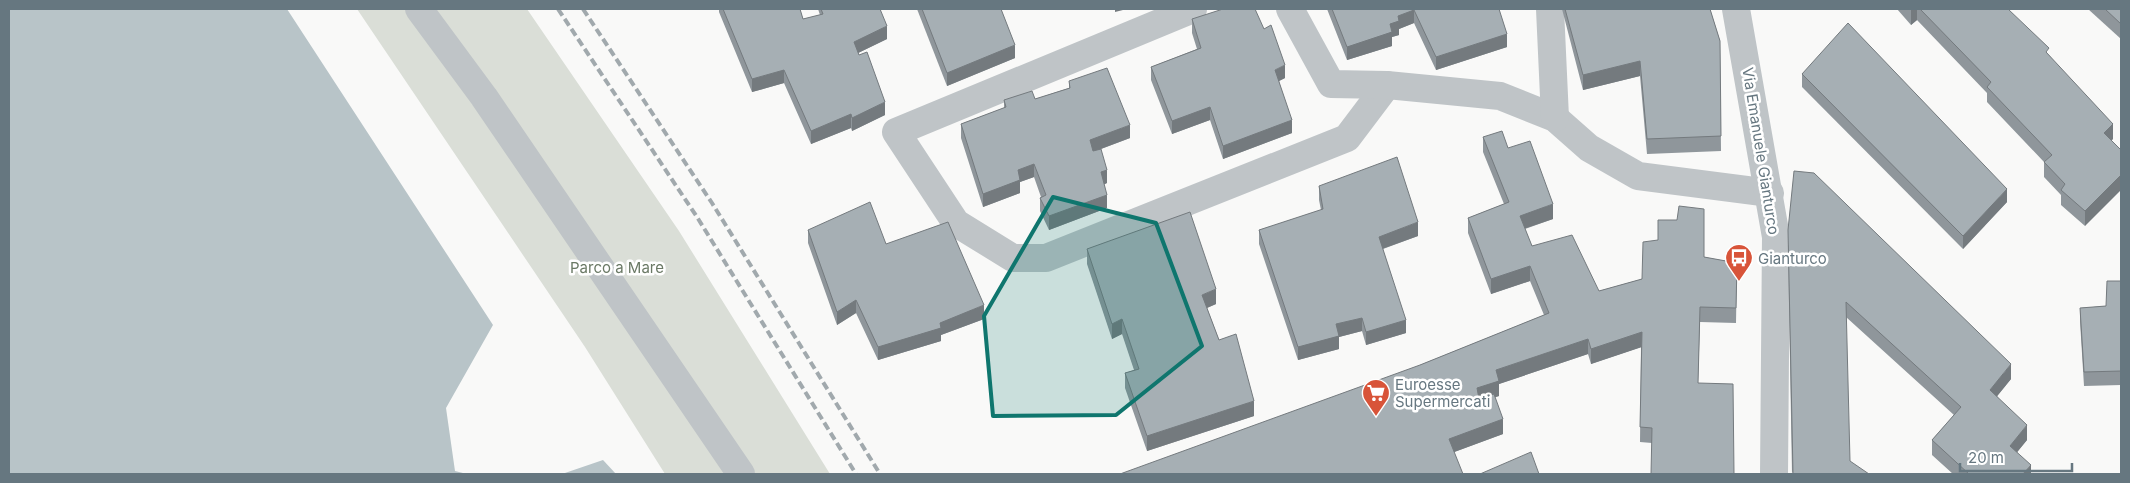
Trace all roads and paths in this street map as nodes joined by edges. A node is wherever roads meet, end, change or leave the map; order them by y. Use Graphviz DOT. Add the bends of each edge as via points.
graph roads {
  1 [pos="419,9"];
  2 [pos="1194,9"];
  3 [pos="1290,9"];
  4 [pos="1550,9"];
  5 [pos="1743,14"];
  6 [pos="1387,85"];
  7 [pos="1555,118"];
  8 [pos="1770,193"];
  9 [pos="741,474"];
  10 [pos="1774,474"];
  1 -- 9 [label="street" via="489,104"];
  2 -- 6 [label="street" via="896,132 956,222 1013,258 1046,258 1347,138"];
  3 -- 6 [label="street" via="1332,84"];
  4 -- 7 [label="street"];
  5 -- 8 [label="street, Via Emanuele Gianturco"];
  6 -- 7 [label="street" via="1500,96"];
  7 -- 8 [label="street" via="1589,148 1638,176"];
  8 -- 10 [label="street, Via Emanuele Gianturco" via="1776,237"];
}
